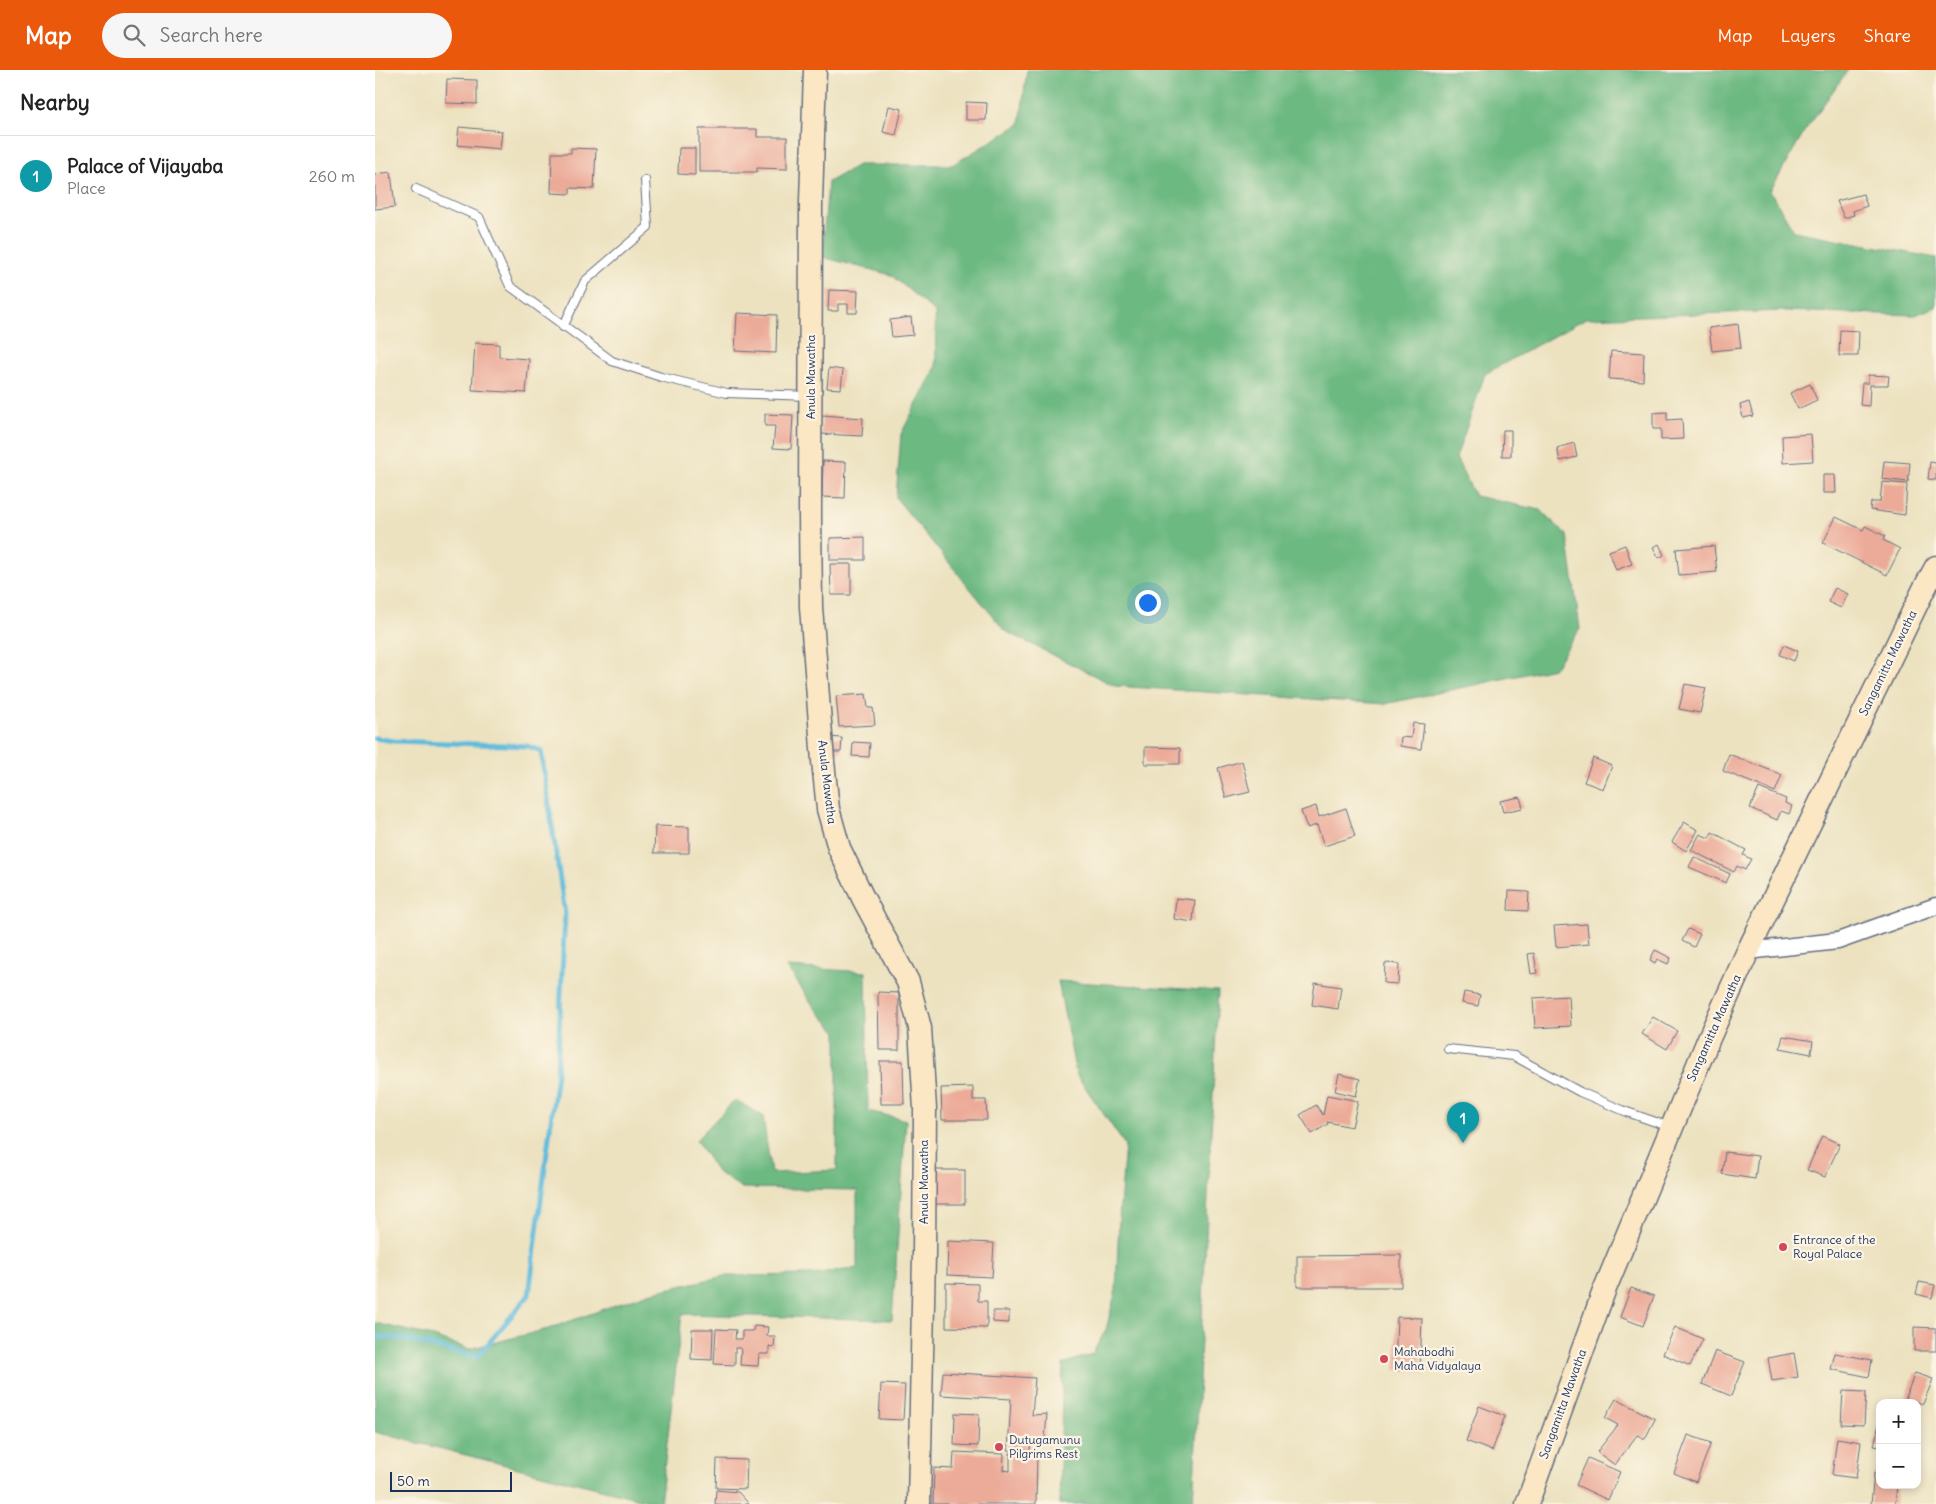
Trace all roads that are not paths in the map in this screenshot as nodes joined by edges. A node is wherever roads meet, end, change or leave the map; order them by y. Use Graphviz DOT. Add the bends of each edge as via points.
graph roads {
  1 [pos="815,70"];
  2 [pos="645,180"];
  3 [pos="416,190"];
  4 [pos="563,327"];
  5 [pos="811,396"];
  6 [pos="1936,568"];
  7 [pos="1936,906"];
  8 [pos="1748,951"];
  9 [pos="1448,1049"];
  10 [pos="1671,1127"];
  11 [pos="919,1504"];
  12 [pos="1527,1504"];
  1 -- 5 [label="main road, Anula Mawatha"];
  2 -- 4 [label="lane" via="648,227 585,281"];
  3 -- 4 [label="lane" via="479,217 509,286"];
  4 -- 5 [label="lane" via="612,361 661,377 727,393"];
  5 -- 11 [label="main road, Anula Mawatha" via="811,607 828,809 846,864 908,982 920,1028 925,1109"];
  6 -- 8 [label="main road, Sangamitta Mawatha"];
  7 -- 8 [label="street" via="1838,941"];
  8 -- 10 [label="main road, Sangamitta Mawatha"];
  9 -- 10 [label="lane" via="1514,1056 1580,1092"];
  10 -- 12 [label="main road, Sangamitta Mawatha" via="1604,1291"];
}
